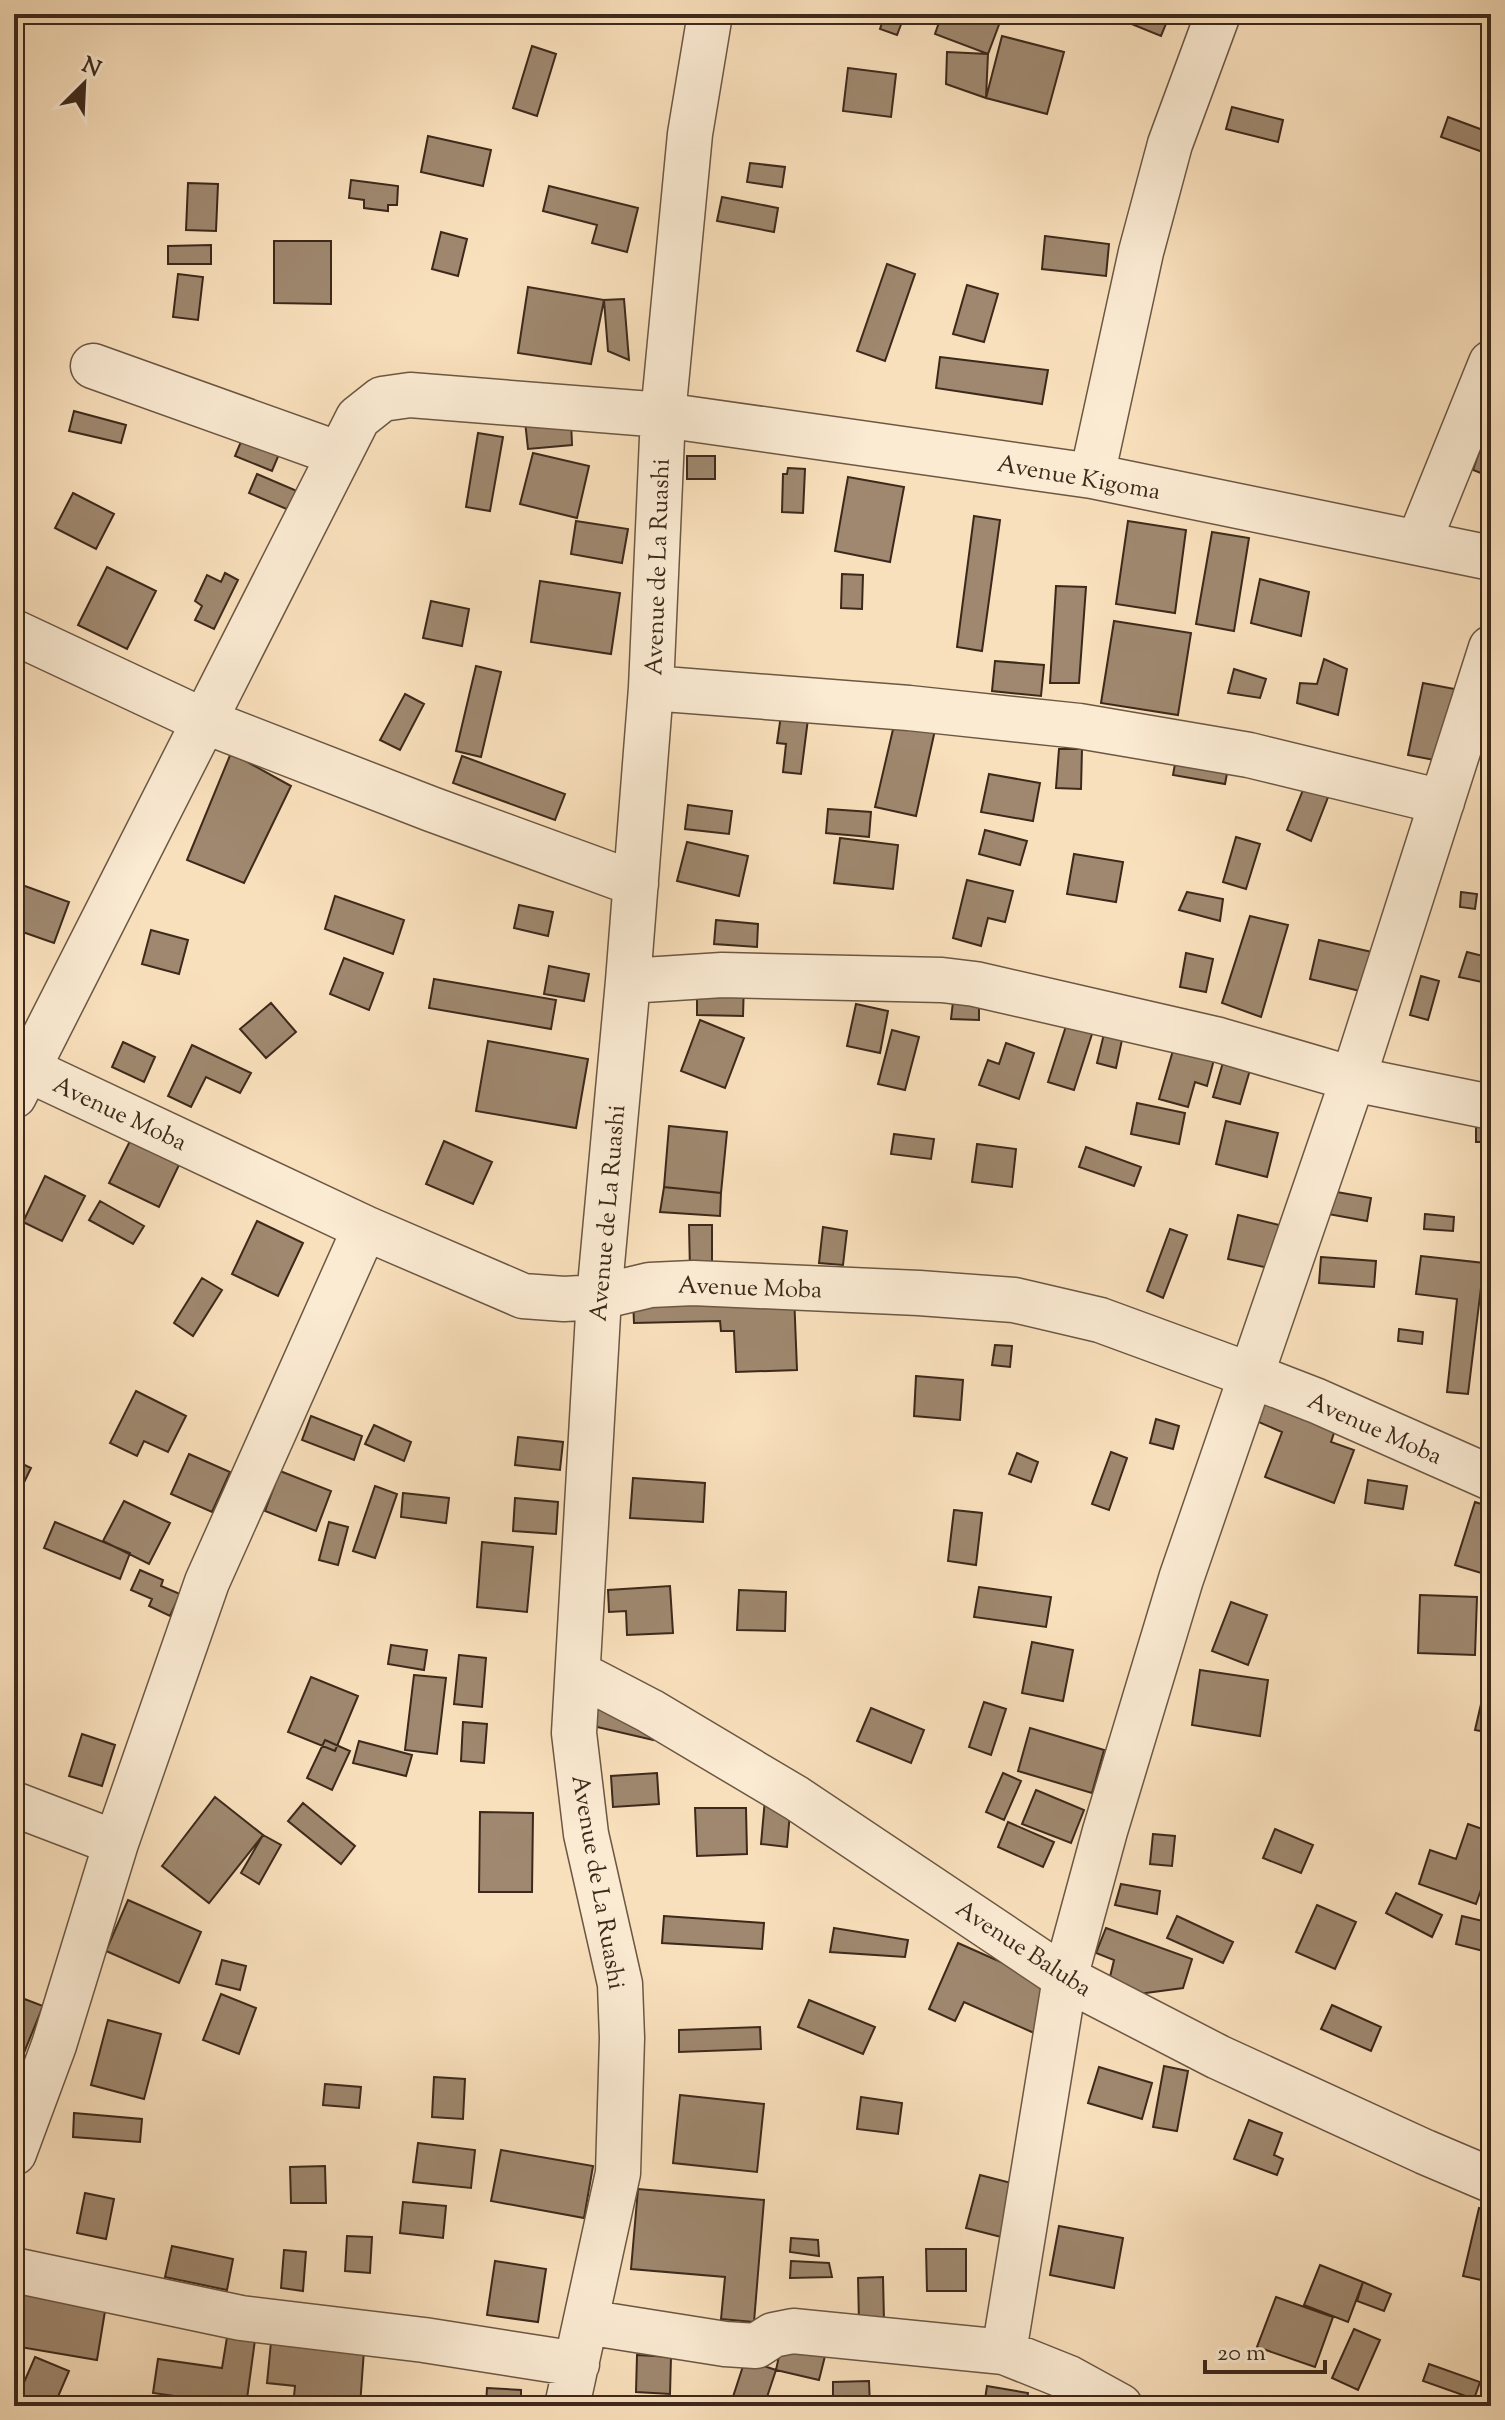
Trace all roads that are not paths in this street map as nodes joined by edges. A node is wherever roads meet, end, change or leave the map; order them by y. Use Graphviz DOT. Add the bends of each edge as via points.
graph roads {
  1 [pos="710,14"];
  2 [pos="1218,14"];
  3 [pos="1491,363"];
  4 [pos="93,366"];
  5 [pos="663,415"];
  6 [pos="339,454"];
  7 [pos="1092,476"];
  8 [pos="1419,541"];
  9 [pos="1491,558"];
  10 [pos="14,632"];
  11 [pos="1491,648"];
  12 [pos="651,688"];
  13 [pos="204,721"];
  14 [pos="1442,802"];
  15 [pos="636,884"];
  16 [pos="628,981"];
  17 [pos="1353,1079"];
  18 [pos="21,1082"];
  19 [pos="1491,1107"];
  20 [pos="365,1228"];
  21 [pos="599,1297"];
  22 [pos="1250,1375"];
  23 [pos="1491,1478"];
  24 [pos="579,1674"];
  25 [pos="14,1804"];
  26 [pos="116,1843"];
  27 [pos="1065,1978"];
  28 [pos="14,2153"];
  29 [pos="1491,2180"];
  30 [pos="14,2270"];
  31 [pos="586,2322"];
  32 [pos="1004,2352"];
  33 [pos="577,2364"];
  34 [pos="567,2406"];
  35 [pos="1120,2406"];
  1 -- 5 [label="street, Avenue de La Ruashi" via="690,134"];
  2 -- 7 [label="street" via="1170,144"];
  3 -- 8 [label="street"];
  4 -- 6 [label="street"];
  5 -- 6 [label="street, Avenue Kigoma" via="394,395 372,404 358,418"];
  5 -- 7 [label="street, Avenue Kigoma"];
  5 -- 12 [label="street, Avenue de La Ruashi"];
  6 -- 13 [label="street, Avenue Kigoma"];
  7 -- 8 [label="street, Avenue Kigoma"];
  8 -- 9 [label="street, Avenue Kigoma"];
  10 -- 13 [label="street"];
  11 -- 14 [label="street"];
  12 -- 14 [label="street" via="1079,726 1249,755"];
  12 -- 15 [label="street, Avenue de La Ruashi"];
  13 -- 15 [label="street"];
  13 -- 18 [label="street, Avenue Kigoma"];
  14 -- 17 [label="street"];
  15 -- 16 [label="street, Avenue de La Ruashi"];
  16 -- 17 [label="street" via="722,975 975,984 1219,1040"];
  16 -- 21 [label="street, Avenue de La Ruashi"];
  17 -- 19 [label="street"];
  17 -- 22 [label="street"];
  18 -- 20 [label="street, Avenue Moba"];
  20 -- 21 [label="street, Avenue Moba" via="523,1296"];
  20 -- 26 [label="street" via="207,1582"];
  21 -- 22 [label="street, Avenue Moba" via="650,1285 693,1283 1014,1300 1100,1320"];
  21 -- 24 [label="street, Avenue de La Ruashi"];
  22 -- 23 [label="street, Avenue Moba"];
  22 -- 27 [label="street" via="1181,1579"];
  24 -- 27 [label="street, Avenue Baluba" via="796,1798"];
  24 -- 31 [label="street, Avenue de La Ruashi" via="574,1733 584,1820 615,1954 622,2038 618,2173"];
  25 -- 26 [label="street"];
  26 -- 28 [label="street" via="54,2045"];
  27 -- 29 [label="street, Avenue Baluba" via="1218,2057"];
  27 -- 32 [label="street"];
  30 -- 33 [label="street" via="241,2318"];
  31 -- 32 [label="street" via="725,2344 756,2346 793,2331"];
  31 -- 33 [label="street, Avenue de La Ruashi"];
  32 -- 35 [label="street"];
  33 -- 34 [label="street, Avenue de La Ruashi"];
}
